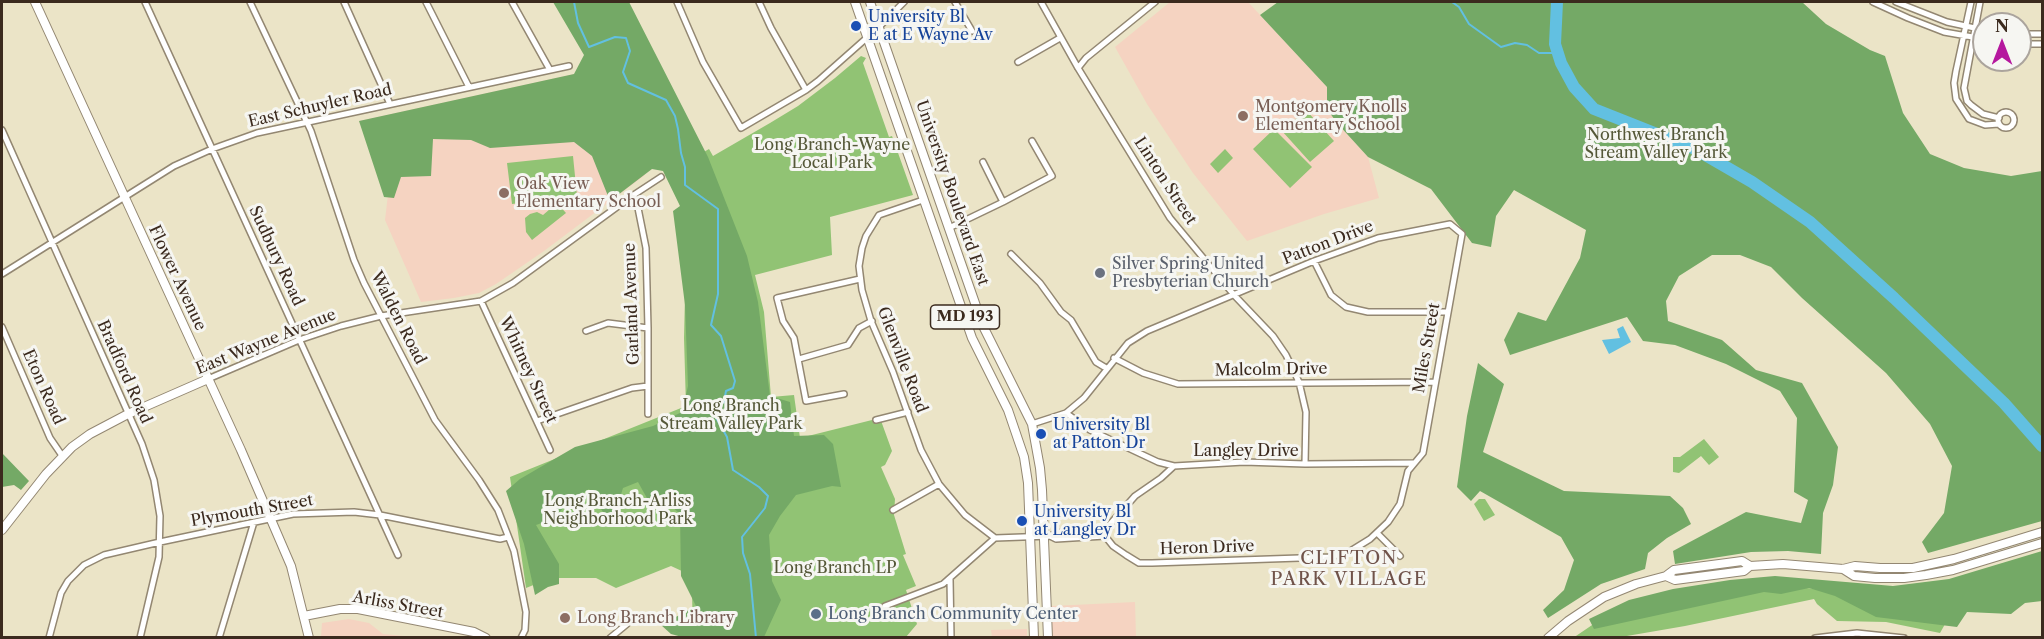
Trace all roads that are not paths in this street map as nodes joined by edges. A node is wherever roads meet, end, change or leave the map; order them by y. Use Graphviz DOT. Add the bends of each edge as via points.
graph roads {
  1 [pos="35,2"];
  2 [pos="145,2"];
  3 [pos="250,2"];
  4 [pos="344,2"];
  5 [pos="426,2"];
  6 [pos="512,2"];
  7 [pos="677,2"];
  8 [pos="759,2"];
  9 [pos="855,2"];
  10 [pos="870,2"];
  11 [pos="904,2"];
  12 [pos="955,2"];
  13 [pos="1041,2"];
  14 [pos="1155,2"];
  15 [pos="1873,2"];
  16 [pos="1896,2"];
  17 [pos="1971,2"];
  18 [pos="879,27"];
  19 [pos="1966,27"];
  20 [pos="1972,28"];
  21 [pos="972,31"];
  22 [pos="1964,36"];
  23 [pos="867,38"];
  24 [pos="1060,38"];
  25 [pos="1972,38"];
  26 [pos="1972,42"];
  27 [pos="1018,62"];
  28 [pos="569,66"];
  29 [pos="1078,68"];
  30 [pos="550,70"];
  31 [pos="469,87"];
  32 [pos="806,90"];
  33 [pos="390,104"];
  34 [pos="306,122"];
  35 [pos="2,130"];
  36 [pos="1032,141"];
  37 [pos="212,149"];
  38 [pos="983,162"];
  39 [pos="661,177"];
  40 [pos="632,196"];
  41 [pos="124,197"];
  42 [pos="923,200"];
  43 [pos="1003,202"];
  44 [pos="949,228"];
  45 [pos="1462,234"];
  46 [pos="52,243"];
  47 [pos="1011,254"];
  48 [pos="1314,261"];
  49 [pos="2,274"];
  50 [pos="860,279"];
  51 [pos="1234,296"];
  52 [pos="481,301"];
  53 [pos="1447,312"];
  54 [pos="381,316"];
  55 [pos="872,321"];
  56 [pos="2,327"];
  57 [pos="648,328"];
  58 [pos="586,332"];
  59 [pos="299,340"];
  60 [pos="799,358"];
  61 [pos="1114,358"];
  62 [pos="1106,368"];
  63 [pos="208,379"];
  64 [pos="1299,382"];
  65 [pos="1434,382"];
  66 [pos="648,386"];
  67 [pos="844,394"];
  68 [pos="908,412"];
  69 [pos="1066,413"];
  70 [pos="128,414"];
  71 [pos="648,414"];
  72 [pos="876,420"];
  73 [pos="537,422"];
  74 [pos="1032,424"];
  75 [pos="550,450"];
  76 [pos="63,457"];
  77 [pos="1413,463"];
  78 [pos="1305,464"];
  79 [pos="1174,466"];
  80 [pos="939,484"];
  81 [pos="893,510"];
  82 [pos="380,514"];
  83 [pos="270,519"];
  84 [pos="254,522"];
  85 [pos="2,528"];
  86 [pos="2043,532"];
  87 [pos="1105,533"];
  88 [pos="1377,533"];
  89 [pos="1047,536"];
  90 [pos="508,537"];
  91 [pos="1030,537"];
  92 [pos="995,538"];
  93 [pos="160,542"];
  94 [pos="2043,543"];
  95 [pos="398,555"];
  96 [pos="1400,556"];
  97 [pos="1843,569"];
  98 [pos="950,579"];
  99 [pos="885,606"];
  100 [pos="304,616"];
  101 [pos="627,624"];
  102 [pos="49,638"];
  103 [pos="140,638"];
  104 [pos="219,638"];
  105 [pos="309,638"];
  106 [pos="486,638"];
  107 [pos="521,638"];
  108 [pos="610,638"];
  109 [pos="951,638"];
  110 [pos="1034,638"];
  111 [pos="1048,638"];
  112 [pos="1548,638"];
  113 [pos="1815,638"];
  114 [pos="1904,638"];
  1 -- 41 [label="street, Flower Avenue"];
  2 -- 37 [label="street, Sudbury Road"];
  3 -- 34 [label="street, Walden Road"];
  4 -- 33 [label="street"];
  5 -- 31 [label="street"];
  6 -- 30 [label="street"];
  7 -- 32 [label="street" via="703,62 741,128"];
  8 -- 32 [label="street"];
  9 -- 23 [label="main road, University Boulevard East / MD 193"];
  10 -- 18 [label="main road, University Boulevard East / MD 193"];
  11 -- 18 [label="street"];
  12 -- 21 [label="street"];
  13 -- 24 [label="street, Linton Street"];
  14 -- 29 [label="street"];
  15 -- 22 [label="street" via="1944,32"];
  16 -- 19 [label="street"];
  17 -- 19 [label="street"];
  18 -- 23 [label="street"];
  18 -- 44 [label="main road, University Boulevard East / MD 193"];
  19 -- 20 [label="street"];
  19 -- 22 [label="street"];
  22 -- 25 [label="street"];
  22 -- 26 [label="street" via="1954,84 1956,99 1969,119 1984,125 1999,122 1967,101 1964,78"];
  23 -- 32 [label="street"];
  23 -- 42 [label="main road, University Boulevard East / MD 193"];
  24 -- 27 [label="street"];
  24 -- 29 [label="street, Linton Street"];
  28 -- 30 [label="street, East Schuyler Road"];
  29 -- 51 [label="street, Linton Street" via="1170,218"];
  30 -- 31 [label="street, East Schuyler Road"];
  31 -- 33 [label="street, East Schuyler Road"];
  33 -- 34 [label="street, East Schuyler Road"];
  34 -- 37 [label="street, East Schuyler Road"];
  34 -- 54 [label="street, Walden Road" via="354,260"];
  35 -- 46 [label="street, Bradford Road"];
  36 -- 43 [label="street" via="1052,176"];
  37 -- 41 [label="street, East Schuyler Road" via="174,166"];
  37 -- 59 [label="street, Sudbury Road"];
  38 -- 43 [label="street"];
  39 -- 40 [label="street, East Wayne Avenue"];
  40 -- 52 [label="street, East Wayne Avenue" via="513,283"];
  40 -- 57 [label="street, Garland Avenue" via="637,203 646,248"];
  41 -- 46 [label="street, East Schuyler Road"];
  41 -- 63 [label="street, Flower Avenue"];
  42 -- 50 [label="street, Glenville Road" via="879,215 862,248"];
  42 -- 91 [label="main road, University Boulevard East / MD 193" via="972,339 1016,429 1028,483"];
  43 -- 44 [label="street"];
  44 -- 74 [label="main road, University Boulevard East / MD 193" via="983,326"];
  45 -- 48 [label="street, Patton Drive" via="1450,224 1438,225 1378,238"];
  45 -- 53 [label="street, Miles Street"];
  46 -- 49 [label="street, East Schuyler Road"];
  46 -- 70 [label="street, Bradford Road"];
  47 -- 62 [label="street" via="1071,320 1096,362"];
  48 -- 51 [label="street, Patton Drive"];
  48 -- 53 [label="street" via="1331,296 1346,307 1368,312"];
  50 -- 55 [label="street, Glenville Road"];
  50 -- 60 [label="street" via="777,298"];
  51 -- 61 [label="street, Patton Drive" via="1147,331"];
  51 -- 64 [label="street, Linton Street" via="1273,336"];
  52 -- 54 [label="street, East Wayne Avenue"];
  52 -- 73 [label="street, Whitney Street"];
  53 -- 65 [label="street, Miles Street"];
  54 -- 59 [label="street, East Wayne Avenue"];
  54 -- 90 [label="street, Walden Road" via="435,420 498,510"];
  55 -- 60 [label="street" via="859,328 848,345"];
  55 -- 68 [label="street, Glenville Road"];
  56 -- 76 [label="street, Eton Road" via="50,438"];
  57 -- 58 [label="street" via="608,323"];
  57 -- 66 [label="street, Garland Avenue"];
  59 -- 63 [label="street, East Wayne Avenue"];
  59 -- 82 [label="street, Sudbury Road"];
  60 -- 67 [label="street" via="806,401"];
  61 -- 62 [label="street, Patton Drive"];
  61 -- 64 [label="street, Malcolm Drive" via="1178,384"];
  62 -- 69 [label="street, Patton Drive" via="1084,398"];
  63 -- 70 [label="street, East Wayne Avenue"];
  63 -- 83 [label="street, Flower Avenue"];
  64 -- 65 [label="street, Malcolm Drive"];
  64 -- 78 [label="street, Linton Street" via="1305,412"];
  65 -- 77 [label="street, Miles Street" via="1423,453"];
  66 -- 71 [label="street, Garland Avenue"];
  66 -- 73 [label="street" via="632,388"];
  68 -- 72 [label="street"];
  68 -- 80 [label="street, Glenville Road" via="921,450"];
  69 -- 74 [label="street, Patton Drive"];
  69 -- 79 [label="street" via="1090,430"];
  70 -- 76 [label="street, East Wayne Avenue" via="90,434"];
  70 -- 93 [label="street, Bradford Road" via="154,480"];
  73 -- 75 [label="street, Whitney Street"];
  74 -- 89 [label="main road, University Boulevard East / MD 193"];
  76 -- 85 [label="street, East Wayne Avenue"];
  77 -- 78 [label="street, Langley Drive"];
  77 -- 88 [label="street, Heron Drive" via="1400,504"];
  78 -- 79 [label="street, Langley Drive"];
  79 -- 87 [label="street, Langley Drive" via="1135,496"];
  80 -- 81 [label="street"];
  80 -- 92 [label="street, Glenville Road" via="965,515"];
  82 -- 83 [label="street, Plymouth Street" via="323,512"];
  82 -- 90 [label="street, Plymouth Street" via="500,539"];
  82 -- 95 [label="street, Sudbury Road"];
  83 -- 84 [label="street, Plymouth Street"];
  83 -- 100 [label="street, Flower Avenue" via="291,566"];
  84 -- 93 [label="street, Plymouth Street"];
  84 -- 104 [label="street"];
  86 -- 97 [label="street" via="1928,566"];
  87 -- 88 [label="street, Heron Drive" via="1113,546 1139,563 1329,557 1349,552"];
  87 -- 89 [label="street"];
  88 -- 96 [label="street"];
  89 -- 91 [label="street"];
  89 -- 111 [label="main road, University Boulevard East / MD 193"];
  90 -- 107 [label="street, Walden Road" via="526,612"];
  91 -- 92 [label="street"];
  91 -- 110 [label="main road, University Boulevard East / MD 193"];
  92 -- 98 [label="street"];
  93 -- 102 [label="street, Plymouth Street" via="104,555 84,565 61,593"];
  93 -- 103 [label="street, Bradford Road" via="155,581"];
  94 -- 97 [label="street" via="1940,573 1904,578 1854,576"];
  97 -- 112 [label="street" via="1783,564 1750,566 1742,561 1674,570 1604,597"];
  98 -- 99 [label="street"];
  98 -- 109 [label="street"];
  100 -- 105 [label="street, Flower Avenue"];
  100 -- 106 [label="street, Arliss Street" via="358,609 474,632"];
  101 -- 108 [label="street"];
  113 -- 114 [label="street" via="1857,633"];
}
